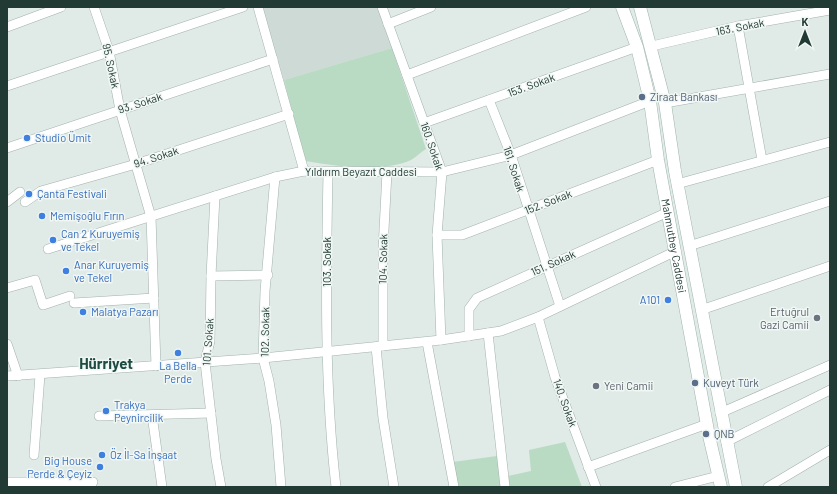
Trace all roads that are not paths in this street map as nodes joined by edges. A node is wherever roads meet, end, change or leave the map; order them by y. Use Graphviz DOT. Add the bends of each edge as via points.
graph roads {
  1 [pos="61,7"];
  2 [pos="94,7"];
  3 [pos="243,7"];
  4 [pos="258,7"];
  5 [pos="382,7"];
  6 [pos="431,7"];
  7 [pos="586,7"];
  8 [pos="622,7"];
  9 [pos="640,7"];
  10 [pos="830,10"];
  11 [pos="388,24"];
  12 [pos="738,26"];
  13 [pos="7,27"];
  14 [pos="652,46"];
  15 [pos="637,47"];
  16 [pos="109,51"];
  17 [pos="273,59"];
  18 [pos="830,74"];
  19 [pos="407,75"];
  20 [pos="7,86"];
  21 [pos="749,88"];
  22 [pos="489,100"];
  23 [pos="650,101"];
  24 [pos="665,103"];
  25 [pos="120,110"];
  26 [pos="289,114"];
  27 [pos="424,123"];
  28 [pos="830,142"];
  29 [pos="7,148"];
  30 [pos="510,155"];
  31 [pos="658,160"];
  32 [pos="762,160"];
  33 [pos="136,164"];
  34 [pos="304,171"];
  35 [pos="328,172"];
  36 [pos="387,172"];
  37 [pos="442,172"];
  38 [pos="275,177"];
  39 [pos="677,184"];
  40 [pos="20,192"];
  41 [pos="215,196"];
  42 [pos="830,201"];
  43 [pos="7,202"];
  44 [pos="25,202"];
  45 [pos="527,210"];
  46 [pos="668,212"];
  47 [pos="152,217"];
  48 [pos="437,235"];
  49 [pos="689,246"];
  50 [pos="48,249"];
  51 [pos="676,251"];
  52 [pos="546,266"];
  53 [pos="830,266"];
  54 [pos="268,275"];
  55 [pos="211,276"];
  56 [pos="7,288"];
  57 [pos="154,298"];
  58 [pos="560,306"];
  59 [pos="701,310"];
  60 [pos="538,317"];
  61 [pos="488,333"];
  62 [pos="469,336"];
  63 [pos="441,340"];
  64 [pos="427,342"];
  65 [pos="7,344"];
  66 [pos="379,346"];
  67 [pos="326,352"];
  68 [pos="263,358"];
  69 [pos="206,362"];
  70 [pos="830,365"];
  71 [pos="156,366"];
  72 [pos="40,375"];
  73 [pos="7,376"];
  74 [pos="18,376"];
  75 [pos="830,390"];
  76 [pos="211,413"];
  77 [pos="720,413"];
  78 [pos="152,415"];
  79 [pos="99,416"];
  80 [pos="707,424"];
  81 [pos="726,442"];
  82 [pos="830,450"];
  83 [pos="34,455"];
  84 [pos="588,467"];
  85 [pos="719,481"];
  86 [pos="8,482"];
  87 [pos="92,482"];
  88 [pos="162,487"];
  89 [pos="221,487"];
  90 [pos="281,487"];
  91 [pos="336,487"];
  92 [pos="394,487"];
  93 [pos="454,487"];
  94 [pos="505,487"];
  95 [pos="596,487"];
  96 [pos="675,487"];
  97 [pos="736,487"];
  98 [pos="768,487"];
  1 -- 13 [label="street"];
  2 -- 16 [label="street, 95. Sokak"];
  3 -- 16 [label="street"];
  4 -- 17 [label="street"];
  5 -- 11 [label="street, 160. Sokak"];
  6 -- 11 [label="street"];
  7 -- 19 [label="street"];
  8 -- 15 [label="main road, Mahmutbey Caddesi"];
  9 -- 14 [label="main road, Mahmutbey Caddesi"];
  10 -- 12 [label="street, 163. Sokak"];
  11 -- 19 [label="street, 160. Sokak"];
  12 -- 14 [label="street, 163. Sokak"];
  12 -- 21 [label="street"];
  14 -- 24 [label="main road, Mahmutbey Caddesi"];
  15 -- 22 [label="street, 153. Sokak"];
  15 -- 23 [label="main road, Mahmutbey Caddesi"];
  16 -- 20 [label="street"];
  16 -- 25 [label="street, 95. Sokak"];
  17 -- 25 [label="street, 93. Sokak"];
  17 -- 26 [label="street"];
  18 -- 21 [label="street"];
  19 -- 27 [label="street, 160. Sokak"];
  21 -- 24 [label="street"];
  21 -- 32 [label="street"];
  22 -- 27 [label="street, 153. Sokak"];
  22 -- 30 [label="street, 161. Sokak"];
  23 -- 30 [label="street, Yıldırım Beyazıt Caddesi"];
  23 -- 31 [label="main road, Mahmutbey Caddesi"];
  24 -- 39 [label="main road, Mahmutbey Caddesi"];
  25 -- 29 [label="street, 93. Sokak"];
  25 -- 33 [label="street, 95. Sokak"];
  26 -- 33 [label="street, 94. Sokak"];
  26 -- 34 [label="street"];
  27 -- 37 [label="street, 160. Sokak"];
  28 -- 32 [label="street"];
  30 -- 37 [label="street, Yıldırım Beyazıt Caddesi"];
  30 -- 45 [label="street, 161. Sokak"];
  31 -- 45 [label="street, 152. Sokak"];
  31 -- 46 [label="main road, Mahmutbey Caddesi"];
  32 -- 39 [label="street"];
  33 -- 44 [label="street, 94. Sokak" via="41,191"];
  33 -- 47 [label="street, 95. Sokak"];
  34 -- 35 [label="street, Yıldırım Beyazıt Caddesi"];
  34 -- 38 [label="street, Yıldırım Beyazıt Caddesi"];
  35 -- 36 [label="street, Yıldırım Beyazıt Caddesi"];
  35 -- 67 [label="street, 103. Sokak"];
  36 -- 37 [label="street, Yıldırım Beyazıt Caddesi"];
  36 -- 66 [label="street, 104. Sokak"];
  37 -- 48 [label="street, 160. Sokak"];
  38 -- 41 [label="street, Yıldırım Beyazıt Caddesi"];
  38 -- 54 [label="street, 102. Sokak"];
  39 -- 49 [label="main road, Mahmutbey Caddesi"];
  40 -- 43 [label="street"];
  41 -- 47 [label="street, Yıldırım Beyazıt Caddesi"];
  41 -- 55 [label="street, 101. Sokak"];
  42 -- 49 [label="street"];
  45 -- 48 [label="street, 152. Sokak" via="462,235"];
  45 -- 52 [label="street, 161. Sokak"];
  46 -- 51 [label="main road, Mahmutbey Caddesi"];
  46 -- 52 [label="street, 151. Sokak"];
  47 -- 50 [label="street, Yıldırım Beyazıt Caddesi"];
  47 -- 57 [label="street, 95. Sokak"];
  48 -- 63 [label="street, 160. Sokak"];
  49 -- 59 [label="main road, Mahmutbey Caddesi"];
  51 -- 58 [label="street"];
  51 -- 80 [label="main road, Mahmutbey Caddesi"];
  52 -- 58 [label="street, 161. Sokak"];
  52 -- 62 [label="street, 151. Sokak" via="477,298 468,309"];
  53 -- 59 [label="street"];
  54 -- 55 [label="street"];
  54 -- 68 [label="street, 102. Sokak"];
  55 -- 69 [label="street, 101. Sokak" via="210,341"];
  56 -- 57 [label="street" via="35,280 43,305 72,300"];
  57 -- 71 [label="street, 95. Sokak"];
  58 -- 60 [label="street"];
  59 -- 77 [label="main road, Mahmutbey Caddesi"];
  60 -- 61 [label="street" via="501,331"];
  60 -- 84 [label="street, 140. Sokak" via="555,377"];
  61 -- 62 [label="street"];
  61 -- 94 [label="street"];
  62 -- 63 [label="street"];
  63 -- 64 [label="street"];
  64 -- 66 [label="street"];
  64 -- 93 [label="street"];
  65 -- 74 [label="street"];
  66 -- 67 [label="street"];
  66 -- 92 [label="street, 104. Sokak" via="382,418"];
  67 -- 68 [label="street"];
  67 -- 91 [label="street, 103. Sokak" via="328,419"];
  68 -- 69 [label="street"];
  68 -- 90 [label="street, 102. Sokak" via="276,425"];
  69 -- 71 [label="street"];
  69 -- 76 [label="street, 101. Sokak"];
  70 -- 77 [label="street"];
  71 -- 72 [label="street"];
  72 -- 74 [label="street"];
  72 -- 83 [label="street"];
  73 -- 74 [label="street"];
  75 -- 81 [label="street"];
  76 -- 78 [label="street"];
  76 -- 89 [label="street, 101. Sokak"];
  77 -- 81 [label="main road, Mahmutbey Caddesi"];
  78 -- 79 [label="street"];
  78 -- 88 [label="street"];
  80 -- 84 [label="street"];
  80 -- 85 [label="main road, Mahmutbey Caddesi"];
  81 -- 97 [label="main road, Mahmutbey Caddesi"];
  82 -- 98 [label="street"];
  84 -- 95 [label="street, 140. Sokak"];
  85 -- 96 [label="street"];
  86 -- 87 [label="street"];
}
